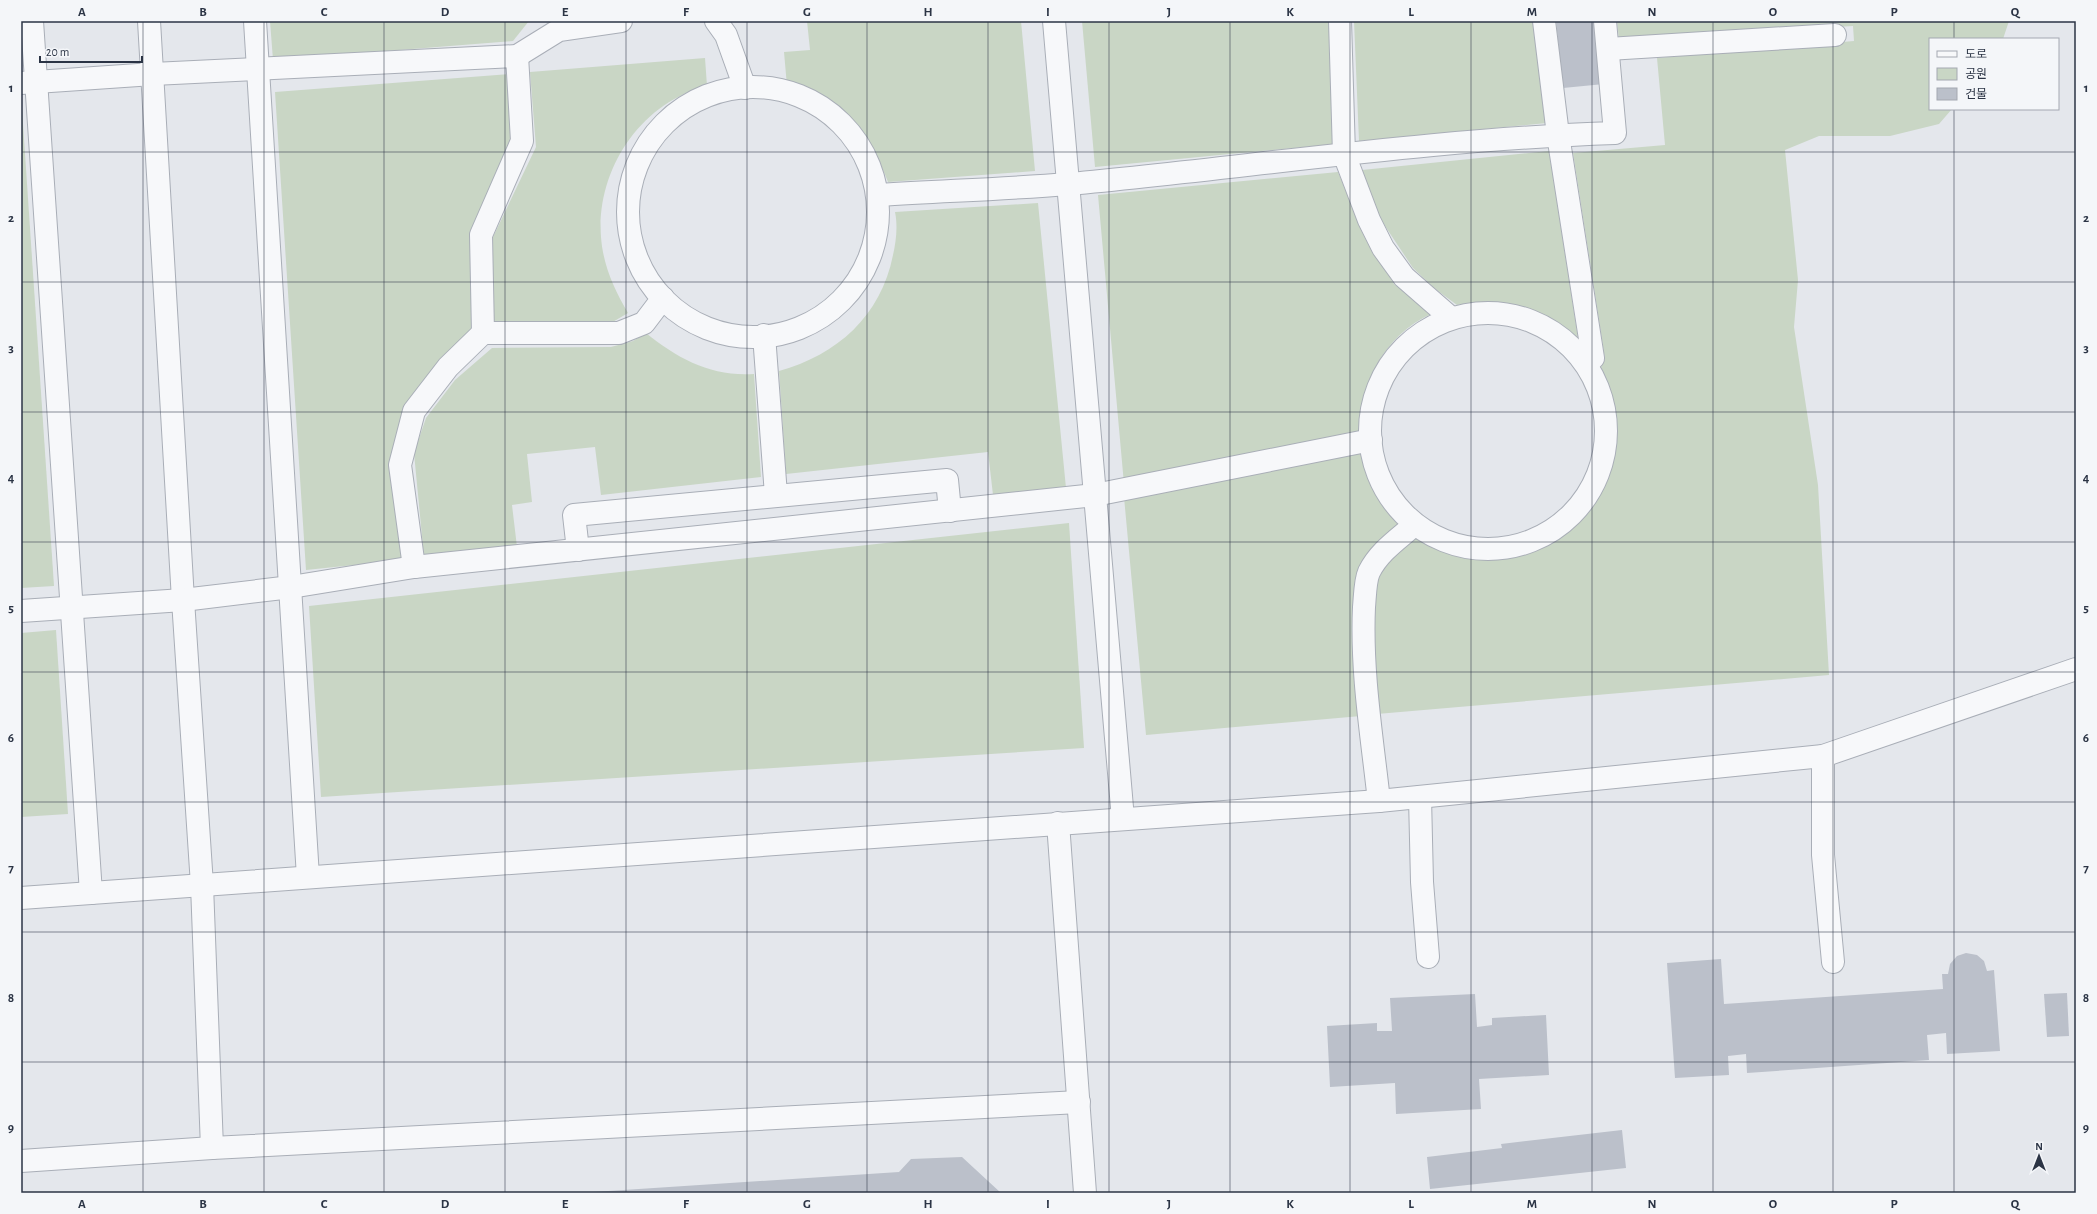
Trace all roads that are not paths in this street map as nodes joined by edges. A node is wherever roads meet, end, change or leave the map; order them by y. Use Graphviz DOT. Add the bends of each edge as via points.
graph roads {
  1 [pos="32,21"];
  2 [pos="149,21"];
  3 [pos="255,21"];
  4 [pos="621,21"];
  5 [pos="716,21"];
  6 [pos="1054,21"];
  7 [pos="1340,21"];
  8 [pos="1544,21"];
  9 [pos="1605,21"];
  10 [pos="1834,35"];
  11 [pos="1608,49"];
  12 [pos="516,56"];
  13 [pos="258,69"];
  14 [pos="153,74"];
  15 [pos="29,83"];
  16 [pos="745,88"];
  17 [pos="1558,135"];
  18 [pos="1344,154"];
  19 [pos="1068,184"];
  20 [pos="880,195"];
  21 [pos="663,298"];
  22 [pos="1451,318"];
  23 [pos="483,333"];
  24 [pos="764,335"];
  25 [pos="1587,363"];
  26 [pos="1371,440"];
  27 [pos="776,495"];
  28 [pos="1095,495"];
  29 [pos="950,511"];
  30 [pos="1413,526"];
  31 [pos="578,550"];
  32 [pos="414,568"];
  33 [pos="291,587"];
  34 [pos="183,600"];
  35 [pos="72,608"];
  36 [pos="21,611"];
  37 [pos="2076,669"];
  38 [pos="1823,756"];
  39 [pos="1420,797"];
  40 [pos="1378,801"];
  41 [pos="1123,819"];
  42 [pos="1058,823"];
  43 [pos="308,877"];
  44 [pos="202,885"];
  45 [pos="92,893"];
  46 [pos="21,898"];
  47 [pos="1428,957"];
  48 [pos="1833,962"];
  49 [pos="1079,1102"];
  50 [pos="212,1148"];
  51 [pos="21,1161"];
  52 [pos="1085,1193"];
  1 -- 15 [label="lane"];
  2 -- 14 [label="lane"];
  3 -- 13 [label="lane"];
  4 -- 12 [label="lane" via="559,30"];
  5 -- 16 [label="lane" via="726,35"];
  6 -- 19 [label="lane"];
  7 -- 18 [label="lane"];
  8 -- 17 [label="lane"];
  9 -- 11 [label="lane"];
  10 -- 11 [label="lane"];
  11 -- 17 [label="lane" via="1615,133"];
  12 -- 13 [label="lane"];
  12 -- 23 [label="lane" via="522,141 481,236"];
  13 -- 14 [label="lane"];
  13 -- 33 [label="lane"];
  14 -- 15 [label="lane"];
  14 -- 34 [label="lane"];
  15 -- 35 [label="lane"];
  16 -- 20 [label="lane" via="771,87 805,98 847,129 864,154"];
  16 -- 21 [label="lane" via="722,90 680,108 640,155 626,205 633,254 653,290"];
  17 -- 18 [label="lane"];
  17 -- 25 [label="lane" via="1593,358"];
  18 -- 19 [label="lane"];
  18 -- 22 [label="lane" via="1369,220 1383,248 1404,277"];
  19 -- 20 [label="lane"];
  19 -- 28 [label="lane"];
  20 -- 24 [label="lane" via="875,242 854,287 833,309 795,330"];
  21 -- 23 [label="lane" via="644,323 619,333"];
  21 -- 24 [label="lane" via="692,323 746,338"];
  22 -- 25 [label="lane" via="1492,312 1520,316 1557,334"];
  22 -- 26 [label="lane" via="1414,337 1384,372 1370,411"];
  23 -- 32 [label="lane" via="448,367 414,411 400,465"];
  24 -- 27 [label="lane"];
  25 -- 30 [label="lane" via="1606,413 1605,453 1591,491 1573,515 1539,538 1483,550 1455,545"];
  26 -- 28 [label="lane"];
  26 -- 30 [label="lane" via="1385,491"];
  27 -- 29 [label="lane" via="947,480"];
  27 -- 31 [label="lane" via="574,515"];
  28 -- 29 [label="lane"];
  28 -- 41 [label="lane"];
  29 -- 31 [label="lane"];
  30 -- 40 [label="lane" via="1383,551 1369,573 1365,597 1365,668"];
  31 -- 32 [label="lane"];
  32 -- 33 [label="lane"];
  33 -- 34 [label="lane"];
  33 -- 43 [label="lane"];
  34 -- 35 [label="lane"];
  34 -- 44 [label="lane"];
  35 -- 36 [label="lane"];
  35 -- 45 [label="lane"];
  37 -- 38 [label="lane"];
  38 -- 39 [label="lane"];
  38 -- 48 [label="lane" via="1824,855"];
  39 -- 40 [label="lane"];
  39 -- 47 [label="lane" via="1422,882"];
  40 -- 41 [label="lane"];
  41 -- 42 [label="lane"];
  42 -- 43 [label="lane"];
  42 -- 49 [label="lane"];
  43 -- 44 [label="lane"];
  44 -- 45 [label="lane"];
  44 -- 50 [label="lane"];
  45 -- 46 [label="lane"];
  49 -- 50 [label="lane"];
  49 -- 52 [label="lane"];
  50 -- 51 [label="lane"];
}
